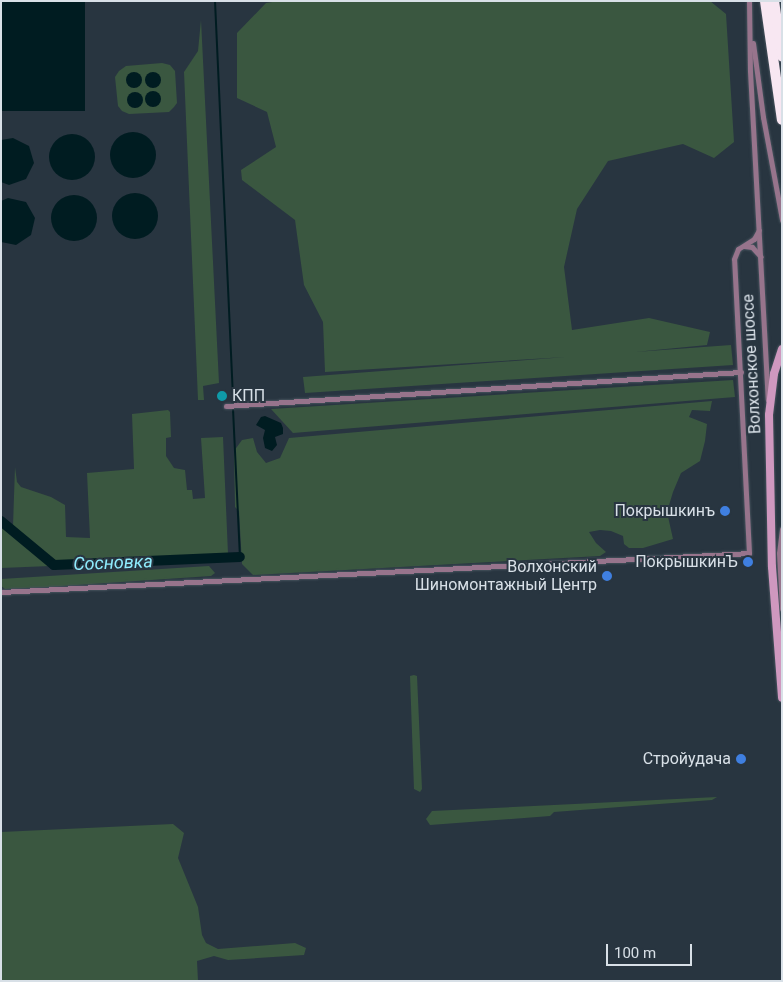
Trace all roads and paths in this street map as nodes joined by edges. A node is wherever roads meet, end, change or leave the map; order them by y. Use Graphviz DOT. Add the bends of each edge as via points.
graph roads {
  1 [pos="749,1"];
  2 [pos="765,1"];
  3 [pos="774,1"];
  4 [pos="751,28"];
  5 [pos="782,56"];
  6 [pos="782,120"];
  7 [pos="782,220"];
  8 [pos="759,230"];
  9 [pos="743,246"];
  10 [pos="761,257"];
  11 [pos="782,349"];
  12 [pos="741,372"];
  13 [pos="226,406"];
  14 [pos="769,415"];
  15 [pos="782,529"];
  16 [pos="1,592"];
  17 [pos="782,609"];
  18 [pos="782,698"];
  1 -- 4 [label="street, Волхонское шоссе"];
  2 -- 6 [label="highway"];
  3 -- 5 [label="highway"];
  4 -- 7 [label="street, Волхонское шоссе"];
  4 -- 8 [label="street, Волхонское шоссе" via="750,71"];
  8 -- 9 [label="street" via="756,237"];
  8 -- 10 [label="street, Волхонское шоссе"];
  9 -- 10 [label="street" via="752,247"];
  9 -- 12 [label="street" via="735,253 734,259"];
  10 -- 14 [label="street, Волхонское шоссе"];
  11 -- 14 [label="main road" via="774,374"];
  12 -- 13 [label="street"];
  12 -- 16 [label="street" via="749,553"];
  14 -- 18 [label="main road, Волхонское шоссе" via="772,568"];
  15 -- 17 [label="street" via="779,553"];
}
